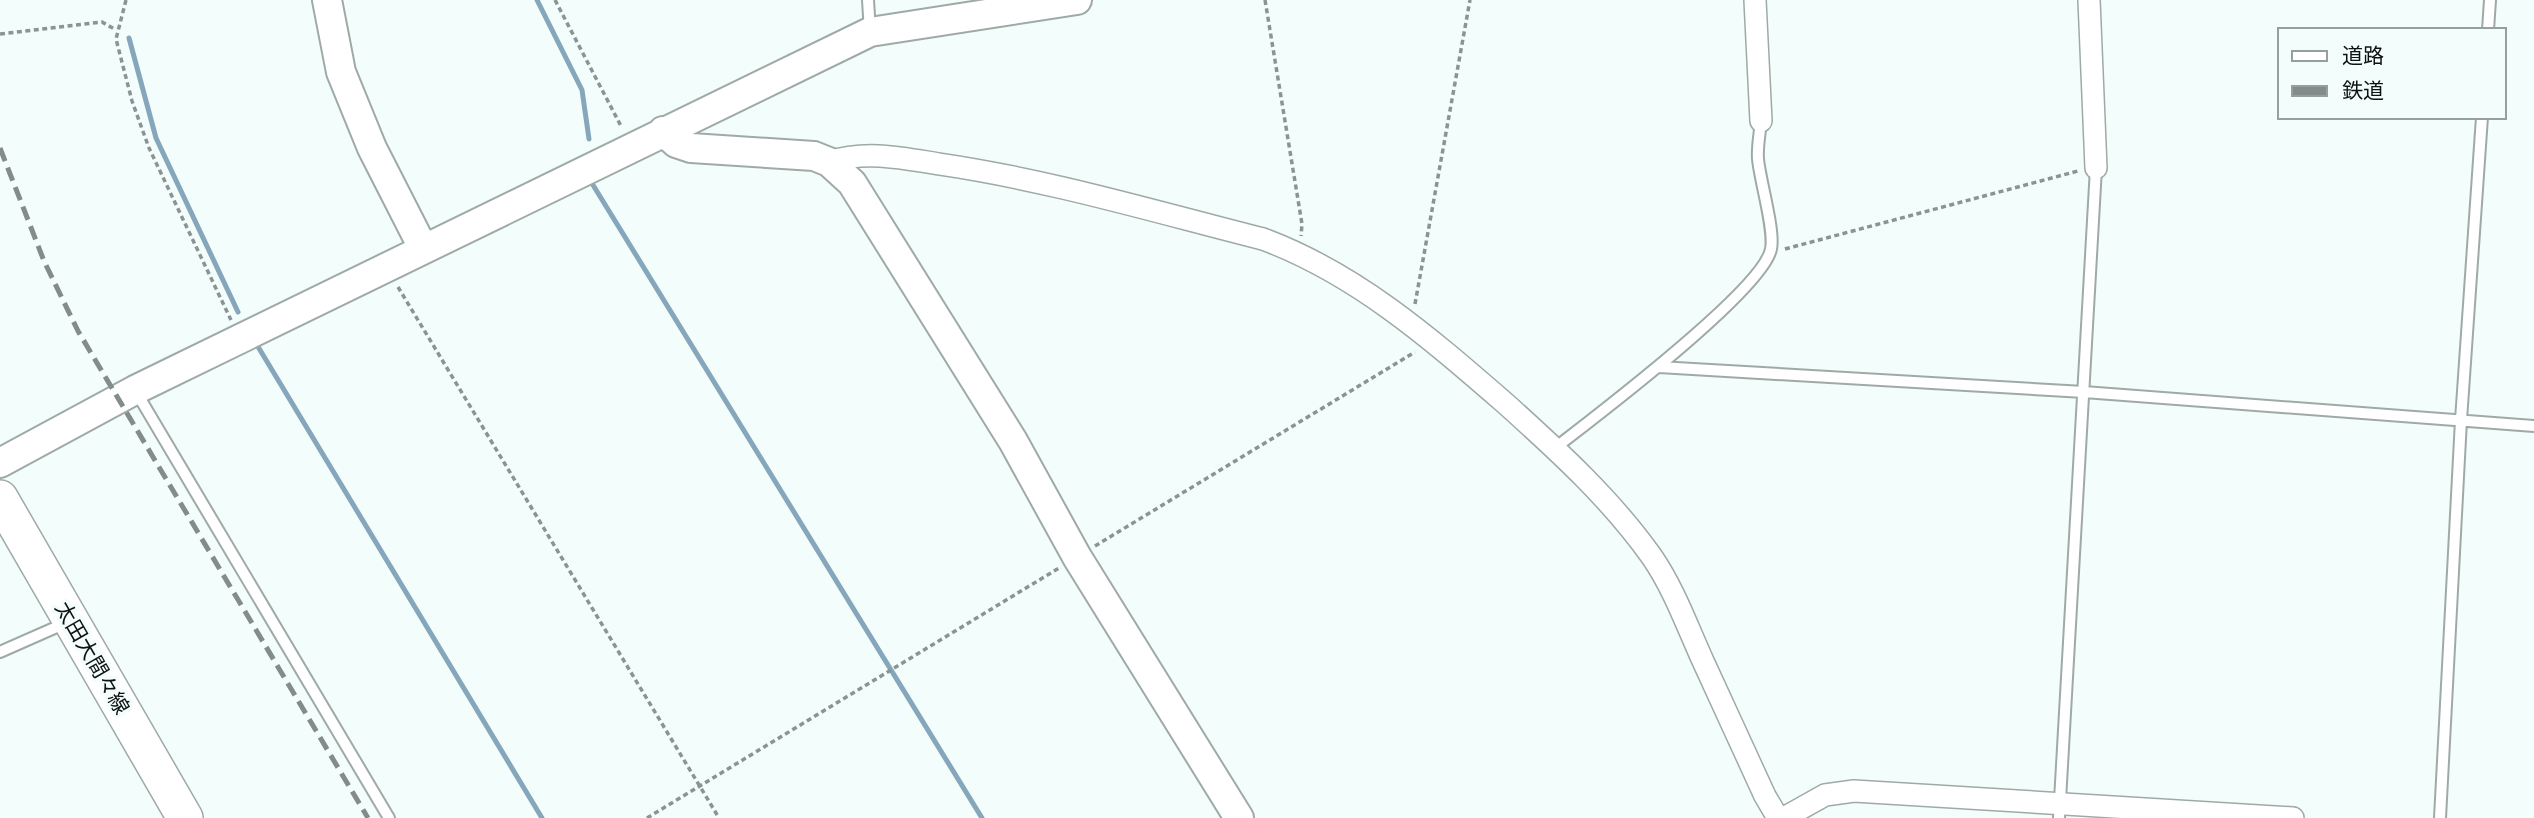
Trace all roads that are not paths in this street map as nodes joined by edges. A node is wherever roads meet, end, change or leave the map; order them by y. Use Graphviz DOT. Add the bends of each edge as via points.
graph roads {
  1 [pos="327,0"];
  2 [pos="869,0"];
  3 [pos="1077,0"];
  4 [pos="1755,0"];
  5 [pos="2089,0"];
  6 [pos="2490,0"];
  7 [pos="2488,28"];
  8 [pos="870,32"];
  9 [pos="2482,119"];
  10 [pos="1761,121"];
  11 [pos="663,131"];
  12 [pos="828,162"];
  13 [pos="2095,168"];
  14 [pos="423,248"];
  15 [pos="1659,367"];
  16 [pos="135,390"];
  17 [pos="2084,392"];
  18 [pos="2461,420"];
  19 [pos="2534,426"];
  20 [pos="1555,448"];
  21 [pos="0,463"];
  22 [pos="0,498"];
  23 [pos="70,622"];
  24 [pos="0,652"];
  25 [pos="2060,811"];
  26 [pos="185,818"];
  27 [pos="389,818"];
  28 [pos="1239,818"];
  29 [pos="1778,818"];
  30 [pos="1784,818"];
  31 [pos="2293,818"];
  32 [pos="2440,818"];
  1 -- 14 [label="street" via="345,84"];
  2 -- 8 [label="lane"];
  3 -- 8 [label="street"];
  4 -- 10 [label="street"];
  5 -- 13 [label="street"];
  6 -- 7 [label="lane"];
  8 -- 11 [label="street"];
  9 -- 18 [label="lane"];
  10 -- 15 [label="lane" via="1758,156 1772,248 1748,285"];
  11 -- 12 [label="street" via="676,143 691,148 814,156"];
  11 -- 14 [label="street"];
  12 -- 20 [label="street" via="883,155 983,170 1299,252 1356,284 1430,339"];
  12 -- 28 [label="street" via="852,183 874,218 1013,441 1076,557"];
  13 -- 17 [label="lane"];
  14 -- 16 [label="street"];
  15 -- 17 [label="lane"];
  15 -- 20 [label="lane"];
  16 -- 21 [label="street"];
  16 -- 27 [label="lane"];
  17 -- 18 [label="lane"];
  17 -- 25 [label="lane"];
  18 -- 19 [label="lane"];
  18 -- 32 [label="lane"];
  20 -- 29 [label="street" via="1611,505 1652,558 1680,607"];
  22 -- 23 [label="main road, 太田大間々線"];
  23 -- 24 [label="lane"];
  23 -- 26 [label="main road, 太田大間々線"];
  25 -- 30 [label="street" via="1854,791 1825,795"];
  25 -- 31 [label="street"];
}
